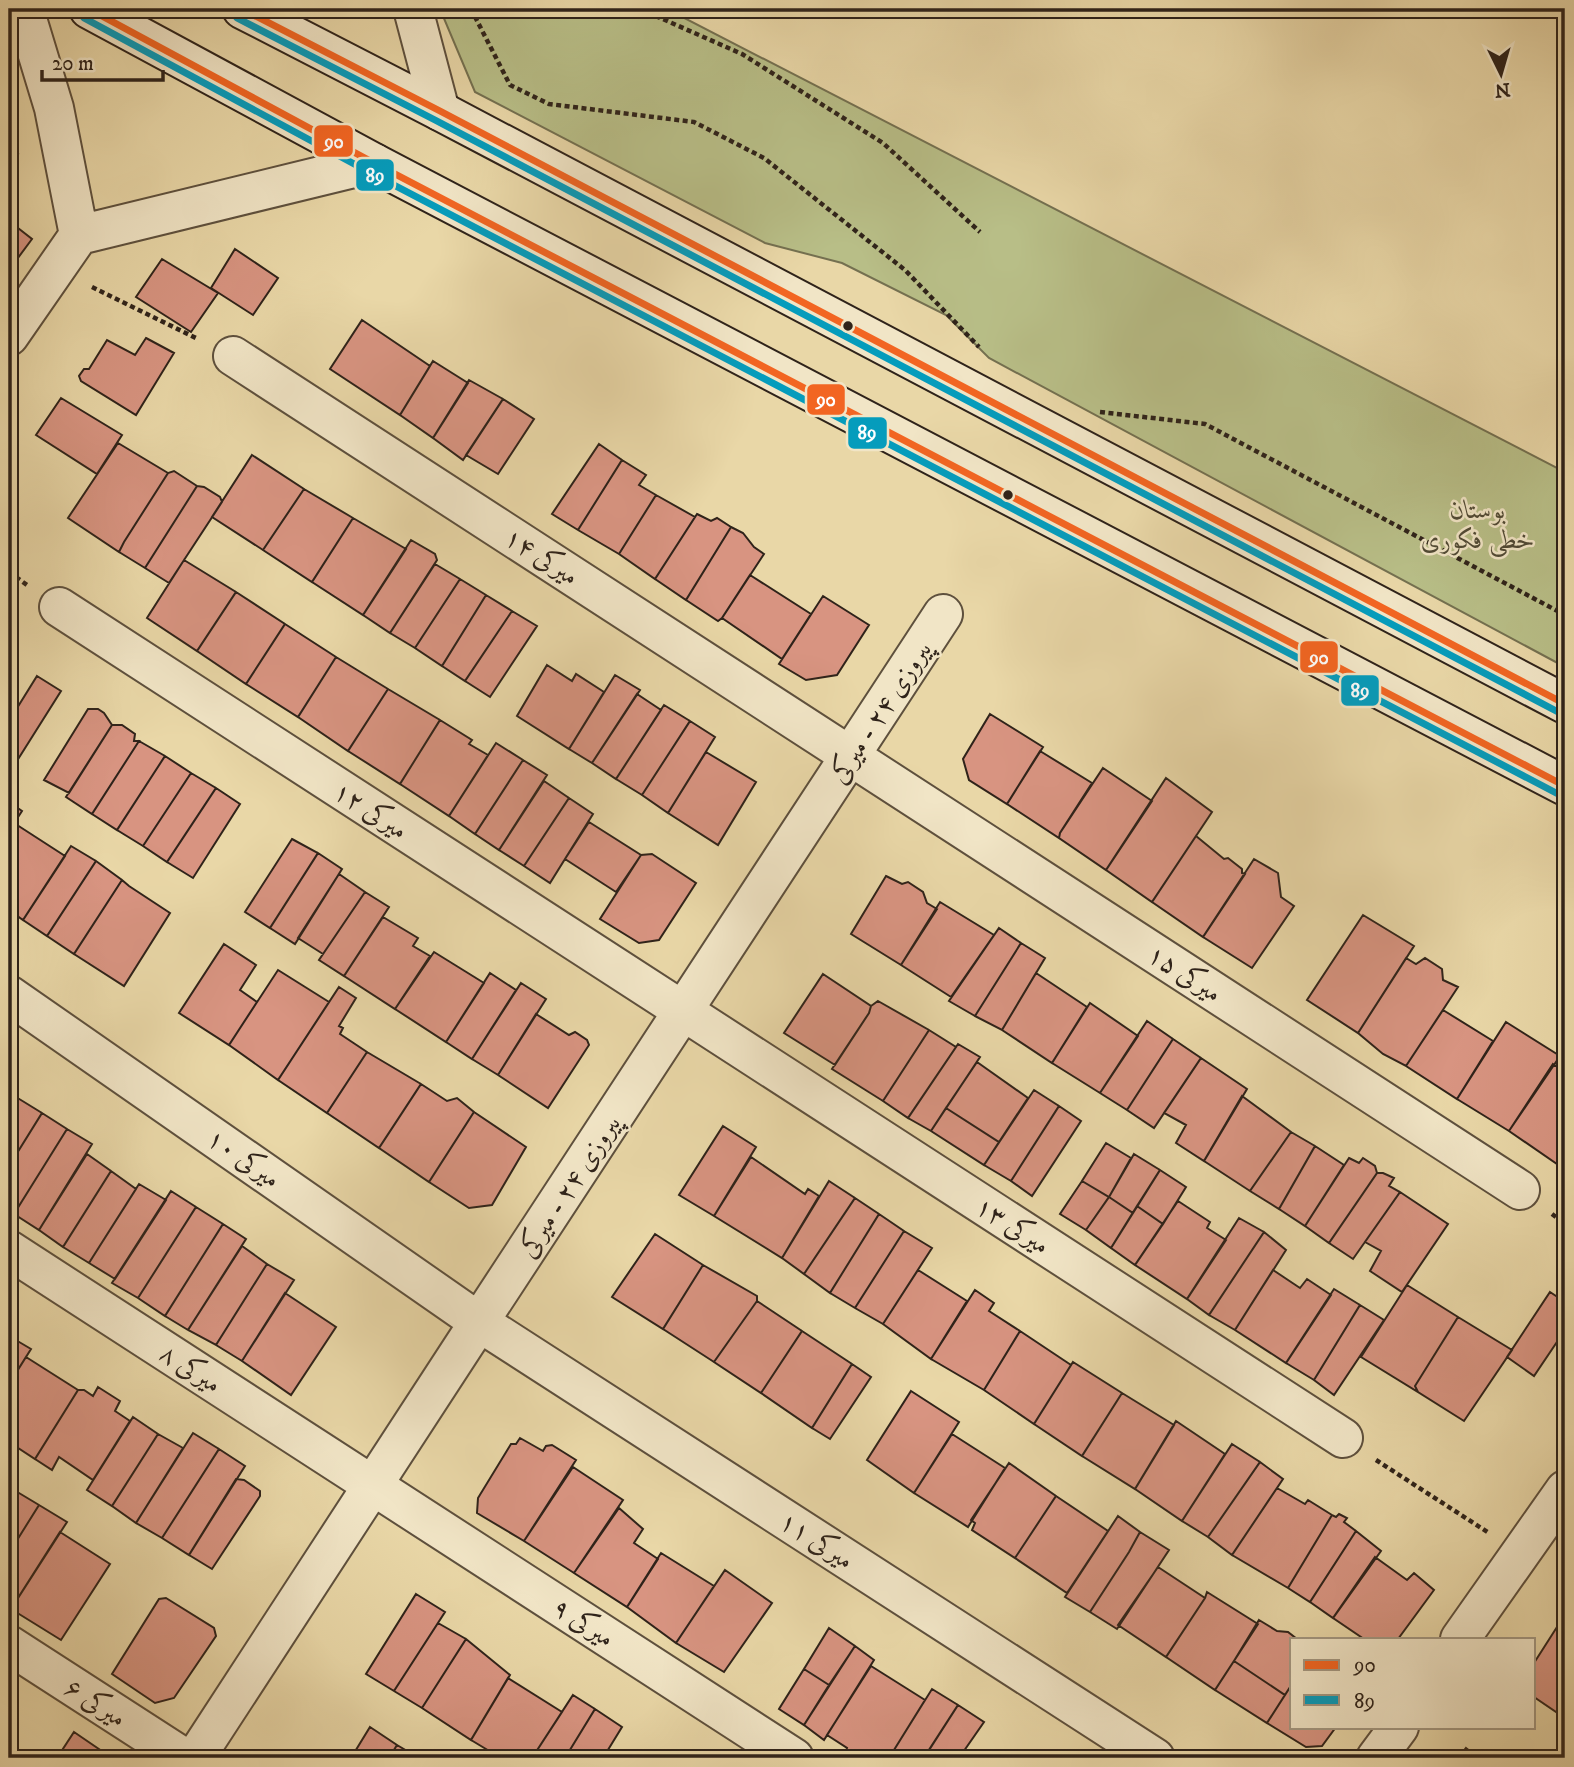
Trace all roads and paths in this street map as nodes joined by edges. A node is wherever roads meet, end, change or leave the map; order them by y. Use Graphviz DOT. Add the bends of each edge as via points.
graph roads {
  1 [pos="24,9"];
  2 [pos="89,9"];
  3 [pos="242,9"];
  4 [pos="413,9"];
  5 [pos="471,9"];
  6 [pos="640,9"];
  7 [pos="440,111"];
  8 [pos="374,163"];
  9 [pos="980,232"];
  10 [pos="79,235"];
  11 [pos="56,269"];
  12 [pos="9,336"];
  13 [pos="984,353"];
  14 [pos="233,356"];
  15 [pos="1091,411"];
  16 [pos="59,607"];
  17 [pos="943,614"];
  18 [pos="1565,615"];
  19 [pos="1565,705"];
  20 [pos="850,756"];
  21 [pos="1565,786"];
  22 [pos="9,995"];
  23 [pos="683,1012"];
  24 [pos="1520,1190"];
  25 [pos="9,1250"];
  26 [pos="479,1322"];
  27 [pos="1342,1438"];
  28 [pos="374,1485"];
  29 [pos="1562,1501"];
  30 [pos="1521,1553"];
  31 [pos="1461,1638"];
  32 [pos="9,1645"];
  33 [pos="1398,1728"];
  34 [pos="184,1758"];
  35 [pos="195,1758"];
  36 [pos="794,1758"];
  37 [pos="1155,1758"];
  38 [pos="1376,1758"];
  1 -- 10 [label="street" via="54,108"];
  2 -- 8 [label="street"];
  3 -- 7 [label="street"];
  4 -- 7 [label="street"];
  5 -- 13 [label="path" via="510,85 549,104 694,122 764,158 905,270"];
  6 -- 9 [label="path" via="742,54 883,143"];
  7 -- 19 [label="street"];
  8 -- 10 [label="street"];
  8 -- 21 [label="street"];
  10 -- 11 [label="street"];
  11 -- 12 [label="street"];
  11 -- 14 [label="path"];
  14 -- 20 [label="street, میرکی ۱۴"];
  15 -- 18 [label="path" via="1205,424"];
  16 -- 23 [label="street, میرکی ۱۲"];
  17 -- 20 [label="street, پیروزی ۲۴ - میرکی"];
  20 -- 23 [label="street, پیروزی ۲۴ - میرکی"];
  20 -- 24 [label="street, میرکی ۱۵"];
  22 -- 26 [label="street, میرکی ۱۰"];
  23 -- 26 [label="street, پیروزی ۲۴ - میرکی"];
  23 -- 27 [label="street, میرکی ۱۳"];
  25 -- 28 [label="street, میرکی ۸"];
  26 -- 28 [label="street, پیروزی ۲۴ - میرکی"];
  26 -- 37 [label="street, میرکی ۱۱"];
  27 -- 30 [label="path"];
  28 -- 35 [label="street, پیروزی ۲۴ - میرکی"];
  28 -- 36 [label="street, میرکی ۹"];
  29 -- 30 [label="street"];
  30 -- 31 [label="street"];
  32 -- 34 [label="street, میرکی ۶"];
  33 -- 38 [label="street"];
}
